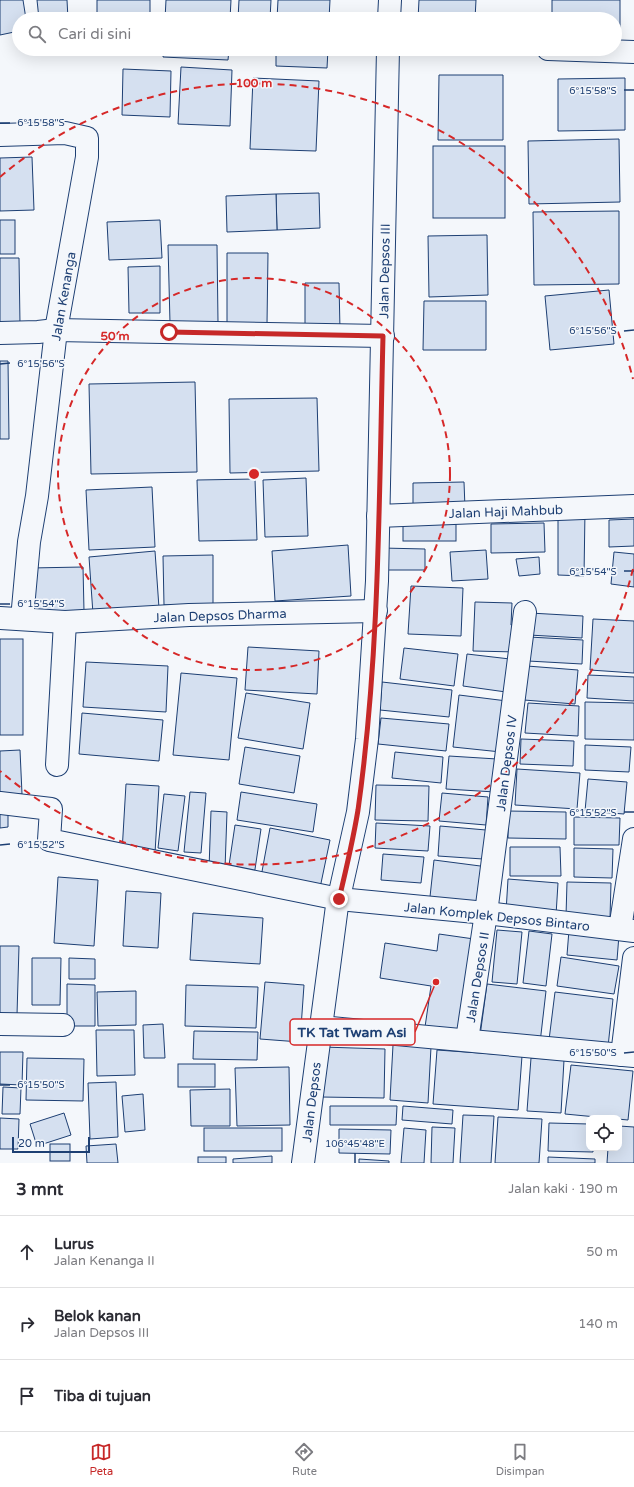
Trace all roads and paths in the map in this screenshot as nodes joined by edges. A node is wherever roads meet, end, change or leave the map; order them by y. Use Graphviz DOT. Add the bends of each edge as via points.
graph roads {
  1 [pos="390,0"];
  2 [pos="389,12"];
  3 [pos="622,52"];
  4 [pos="634,52"];
  5 [pos="388,56"];
  6 [pos="0,135"];
  7 [pos="56,330"];
  8 [pos="0,333"];
  9 [pos="383,336"];
  10 [pos="634,506"];
  11 [pos="378,516"];
  12 [pos="376,611"];
  13 [pos="525,612"];
  14 [pos="0,618"];
  15 [pos="22,620"];
  16 [pos="65,622"];
  17 [pos="57,765"];
  18 [pos="0,803"];
  19 [pos="634,839"];
  20 [pos="349,900"];
  21 [pos="486,913"];
  22 [pos="627,930"];
  23 [pos="634,958"];
  24 [pos="0,1024"];
  25 [pos="63,1025"];
  26 [pos="320,1027"];
  27 [pos="467,1040"];
  28 [pos="628,1055"];
  29 [pos="303,1163"];
  1 -- 2 [label="street"];
  3 -- 4 [label="street"];
  5 -- 9 [label="street, Jalan Depsos III"];
  6 -- 7 [label="street, Jalan Kenanga" via="65,133 87,138 88,157"];
  7 -- 8 [label="street"];
  7 -- 9 [label="street"];
  7 -- 15 [label="street, Jalan Kenanga" via="37,496 29,542"];
  9 -- 11 [label="street, Jalan Depsos III"];
  10 -- 11 [label="street, Jalan Haji Mahbub"];
  11 -- 12 [label="street, Jalan Depsos III"];
  12 -- 16 [label="street, Jalan Depsos Dharma" via="189,615"];
  12 -- 20 [label="street, Jalan Depsos III" via="367,739"];
  13 -- 21 [label="street, Jalan Depsos IV"];
  14 -- 15 [label="street"];
  15 -- 16 [label="street"];
  16 -- 17 [label="street"];
  18 -- 20 [label="street, Jalan Komplek Depsos Bintaro" via="51,809 49,840"];
  19 -- 22 [label="street"];
  20 -- 21 [label="street, Jalan Komplek Depsos Bintaro"];
  20 -- 26 [label="street, Jalan Depsos"];
  21 -- 22 [label="street, Jalan Komplek Depsos Bintaro"];
  21 -- 27 [label="street, Jalan Depsos II"];
  23 -- 28 [label="street, Jalan Depsos II"];
  24 -- 25 [label="street"];
  26 -- 27 [label="street, Jalan Depsos II"];
  26 -- 29 [label="street, Jalan Depsos"];
  27 -- 28 [label="street, Jalan Depsos II"];
}
